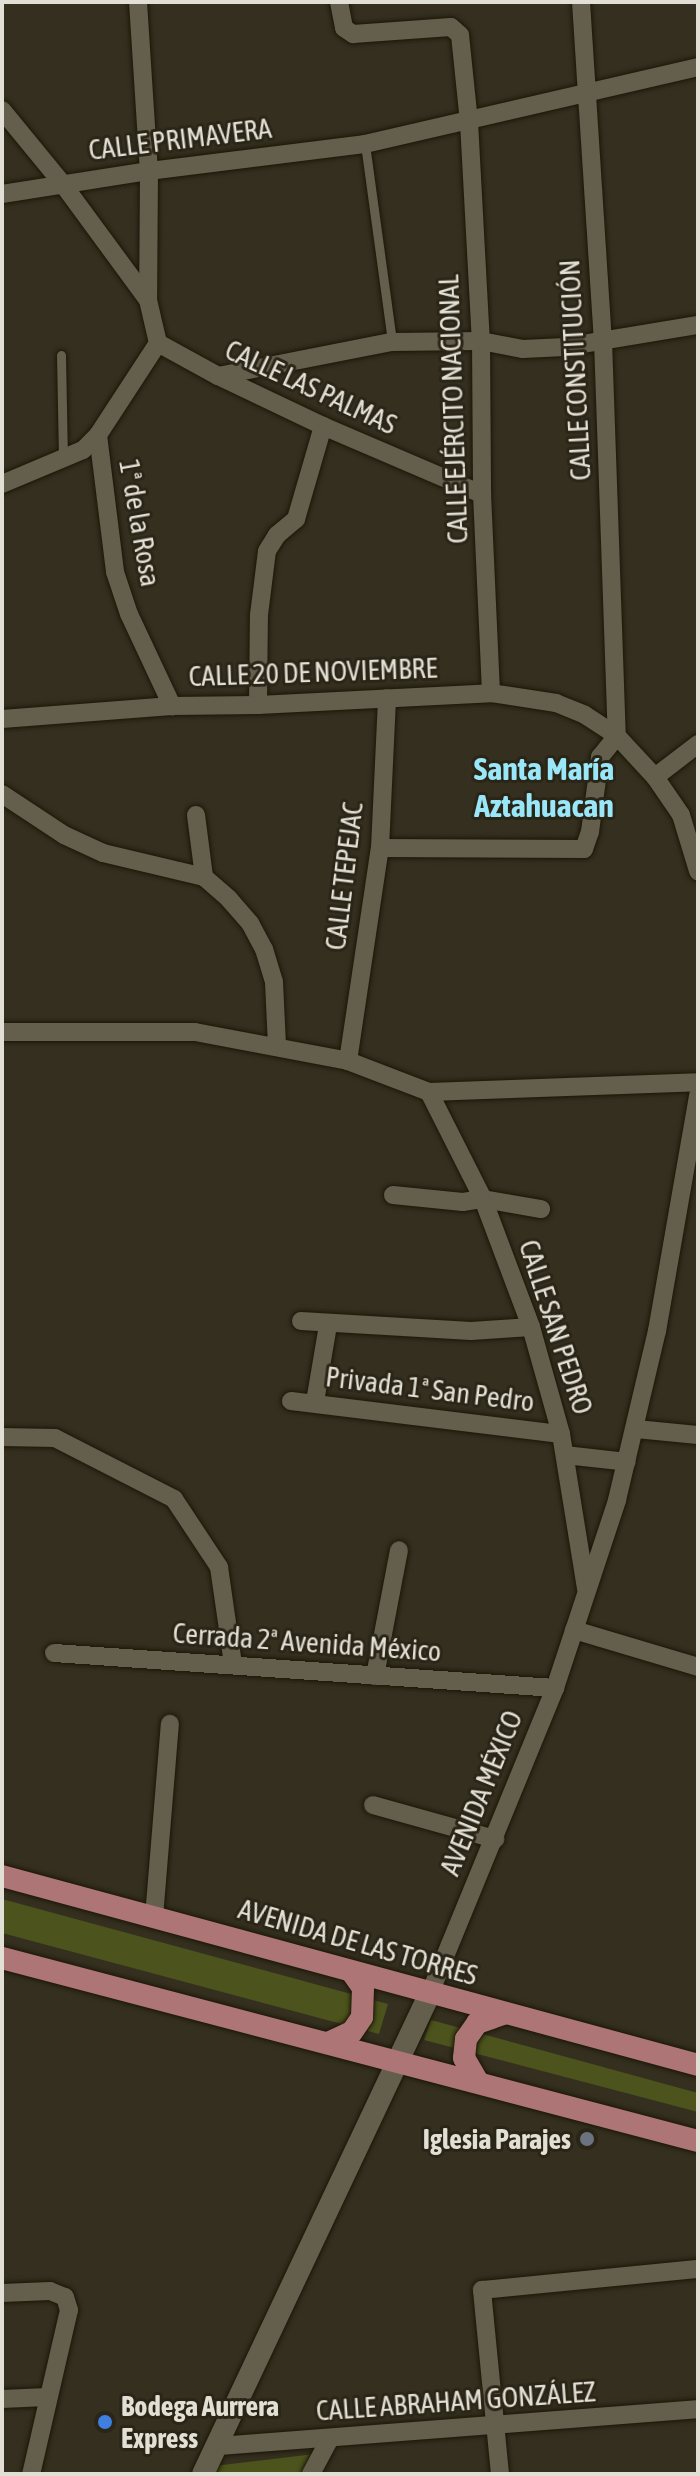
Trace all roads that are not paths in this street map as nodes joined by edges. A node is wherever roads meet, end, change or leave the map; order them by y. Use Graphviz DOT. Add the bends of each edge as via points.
graph roads {
  1 [pos="138,2"];
  2 [pos="339,2"];
  3 [pos="581,2"];
  4 [pos="698,67"];
  5 [pos="588,93"];
  6 [pos="2,110"];
  7 [pos="469,122"];
  8 [pos="365,144"];
  9 [pos="149,171"];
  10 [pos="62,183"];
  11 [pos="2,194"];
  12 [pos="148,300"];
  13 [pos="698,325"];
  14 [pos="481,341"];
  15 [pos="603,341"];
  16 [pos="392,342"];
  17 [pos="158,343"];
  18 [pos="61,355"];
  19 [pos="218,376"];
  20 [pos="323,426"];
  21 [pos="98,435"];
  22 [pos="63,460"];
  23 [pos="2,484"];
  24 [pos="482,494"];
  25 [pos="491,693"];
  26 [pos="387,698"];
  27 [pos="258,705"];
  28 [pos="172,706"];
  29 [pos="2,719"];
  30 [pos="617,736"];
  31 [pos="698,744"];
  32 [pos="655,777"];
  33 [pos="2,794"];
  34 [pos="196,815"];
  35 [pos="380,848"];
  36 [pos="698,871"];
  37 [pos="204,877"];
  38 [pos="2,1032"];
  39 [pos="277,1045"];
  40 [pos="348,1061"];
  41 [pos="698,1082"];
  42 [pos="429,1092"];
  43 [pos="698,1095"];
  44 [pos="393,1195"];
  45 [pos="483,1199"];
  46 [pos="541,1209"];
  47 [pos="301,1321"];
  48 [pos="328,1325"];
  49 [pos="531,1327"];
  50 [pos="291,1401"];
  51 [pos="315,1402"];
  52 [pos="636,1429"];
  53 [pos="561,1434"];
  54 [pos="698,1435"];
  55 [pos="2,1437"];
  56 [pos="565,1455"];
  57 [pos="627,1462"];
  58 [pos="399,1550"];
  59 [pos="587,1593"];
  60 [pos="574,1630"];
  61 [pos="54,1653"];
  62 [pos="233,1664"];
  63 [pos="698,1667"];
  64 [pos="375,1676"];
  65 [pos="555,1688"];
  66 [pos="170,1724"];
  67 [pos="373,1805"];
  68 [pos="495,1839"];
  69 [pos="2,1876"];
  70 [pos="154,1917"];
  71 [pos="2,1958"];
  72 [pos="352,1972"];
  73 [pos="430,1993"];
  74 [pos="503,2014"];
  75 [pos="328,2043"];
  76 [pos="399,2060"];
  77 [pos="698,2065"];
  78 [pos="478,2082"];
  79 [pos="698,2141"];
  80 [pos="698,2269"];
  81 [pos="2,2293"];
  82 [pos="47,2397"];
  83 [pos="2,2399"];
  84 [pos="698,2409"];
  85 [pos="497,2427"];
  86 [pos="329,2440"];
  87 [pos="218,2446"];
  88 [pos="31,2474"];
  89 [pos="203,2474"];
  90 [pos="311,2474"];
  91 [pos="500,2474"];
  1 -- 9 [label="street"];
  2 -- 7 [label="street, CALLE EJÉRCITO NACIONAL" via="344,28 353,34 451,27 460,35"];
  3 -- 5 [label="street, CALLE CONSTITUCIÓN"];
  4 -- 5 [label="street, CALLE PRIMAVERA"];
  5 -- 7 [label="street, CALLE PRIMAVERA"];
  5 -- 15 [label="street, CALLE CONSTITUCIÓN"];
  6 -- 10 [label="street"];
  7 -- 8 [label="street, CALLE PRIMAVERA"];
  7 -- 14 [label="street, CALLE EJÉRCITO NACIONAL"];
  8 -- 9 [label="street, CALLE PRIMAVERA"];
  8 -- 16 [label="lane"];
  9 -- 10 [label="street, CALLE PRIMAVERA"];
  9 -- 12 [label="street"];
  10 -- 11 [label="street, CALLE PRIMAVERA"];
  10 -- 12 [label="street"];
  12 -- 17 [label="street"];
  13 -- 15 [label="street"];
  14 -- 15 [label="street" via="523,349"];
  14 -- 16 [label="street"];
  14 -- 24 [label="street, CALLE EJÉRCITO NACIONAL"];
  15 -- 30 [label="street, CALLE CONSTITUCIÓN"];
  16 -- 19 [label="street"];
  17 -- 19 [label="street, CALLE LAS PALMAS"];
  17 -- 21 [label="street"];
  18 -- 22 [label="lane"];
  19 -- 20 [label="street, CALLE LAS PALMAS"];
  20 -- 24 [label="street, CALLE LAS PALMAS"];
  20 -- 27 [label="street" via="296,519 267,551 259,615"];
  21 -- 22 [label="street"];
  21 -- 28 [label="street, 1ª de la Rosa" via="115,572"];
  22 -- 23 [label="street"];
  24 -- 25 [label="street, CALLE EJÉRCITO NACIONAL"];
  25 -- 26 [label="street, CALLE 20 DE NOVIEMBRE"];
  25 -- 30 [label="street, CALLE 20 DE NOVIEMBRE" via="556,703"];
  26 -- 27 [label="street, CALLE 20 DE NOVIEMBRE"];
  26 -- 35 [label="street, CALLE TEPEJAC"];
  27 -- 28 [label="street, CALLE 20 DE NOVIEMBRE"];
  28 -- 29 [label="street, CALLE 20 DE NOVIEMBRE"];
  30 -- 32 [label="street"];
  30 -- 35 [label="street" via="600,757 584,849"];
  31 -- 32 [label="street"];
  32 -- 36 [label="street" via="681,815"];
  33 -- 37 [label="street" via="64,835 103,853"];
  34 -- 37 [label="street"];
  35 -- 40 [label="street, CALLE TEPEJAC"];
  37 -- 39 [label="street" via="250,923 264,949 274,982"];
  38 -- 39 [label="street" via="195,1032"];
  39 -- 40 [label="street"];
  40 -- 42 [label="street"];
  41 -- 42 [label="street"];
  42 -- 45 [label="street, CALLE SAN PEDRO"];
  43 -- 52 [label="street, AVENIDA MÉXICO"];
  44 -- 45 [label="street"];
  45 -- 46 [label="street"];
  45 -- 49 [label="street, CALLE SAN PEDRO"];
  47 -- 48 [label="street"];
  48 -- 49 [label="street" via="471,1331"];
  48 -- 51 [label="street"];
  49 -- 53 [label="street, CALLE SAN PEDRO"];
  50 -- 51 [label="street, Privada 1ª San Pedro"];
  51 -- 53 [label="street, Privada 1ª San Pedro"];
  52 -- 54 [label="street"];
  52 -- 57 [label="street, AVENIDA MÉXICO"];
  53 -- 56 [label="street, CALLE SAN PEDRO"];
  55 -- 62 [label="street" via="55,1438 174,1499 219,1567"];
  56 -- 57 [label="street"];
  56 -- 59 [label="street, CALLE SAN PEDRO"];
  57 -- 59 [label="street, AVENIDA MÉXICO"];
  58 -- 64 [label="street"];
  59 -- 60 [label="street, AVENIDA MÉXICO"];
  60 -- 63 [label="street"];
  60 -- 65 [label="street, AVENIDA MÉXICO"];
  61 -- 62 [label="street, Cerrada 2ª Avenida México"];
  62 -- 64 [label="street, Cerrada 2ª Avenida México"];
  64 -- 65 [label="street, Cerrada 2ª Avenida México"];
  65 -- 68 [label="street, AVENIDA MÉXICO"];
  66 -- 70 [label="street"];
  67 -- 68 [label="street"];
  68 -- 73 [label="street, AVENIDA MÉXICO"];
  69 -- 70 [label="main road, AVENIDA DE LAS TORRES"];
  70 -- 72 [label="main road, AVENIDA DE LAS TORRES"];
  71 -- 75 [label="main road"];
  72 -- 73 [label="main road, AVENIDA DE LAS TORRES"];
  72 -- 75 [label="main road" via="363,1988 362,2017 345,2037"];
  73 -- 74 [label="main road, AVENIDA DE LAS TORRES"];
  73 -- 76 [label="street, AVENIDA MÉXICO"];
  74 -- 77 [label="main road, AVENIDA DE LAS TORRES"];
  74 -- 78 [label="main road" via="477,2023 466,2039 464,2058"];
  75 -- 76 [label="main road"];
  76 -- 78 [label="main road"];
  76 -- 87 [label="street, AVENIDA MÉXICO"];
  78 -- 79 [label="main road"];
  80 -- 85 [label="street" via="482,2290"];
  81 -- 82 [label="street" via="50,2291 65,2297 69,2310"];
  82 -- 83 [label="street"];
  82 -- 88 [label="street"];
  84 -- 85 [label="street, CALLE ABRAHAM GONZÁLEZ"];
  85 -- 86 [label="street, CALLE ABRAHAM GONZÁLEZ"];
  85 -- 91 [label="street"];
  86 -- 87 [label="street, CALLE ABRAHAM GONZÁLEZ"];
  86 -- 90 [label="street"];
  87 -- 89 [label="street, AVENIDA MÉXICO"];
}
